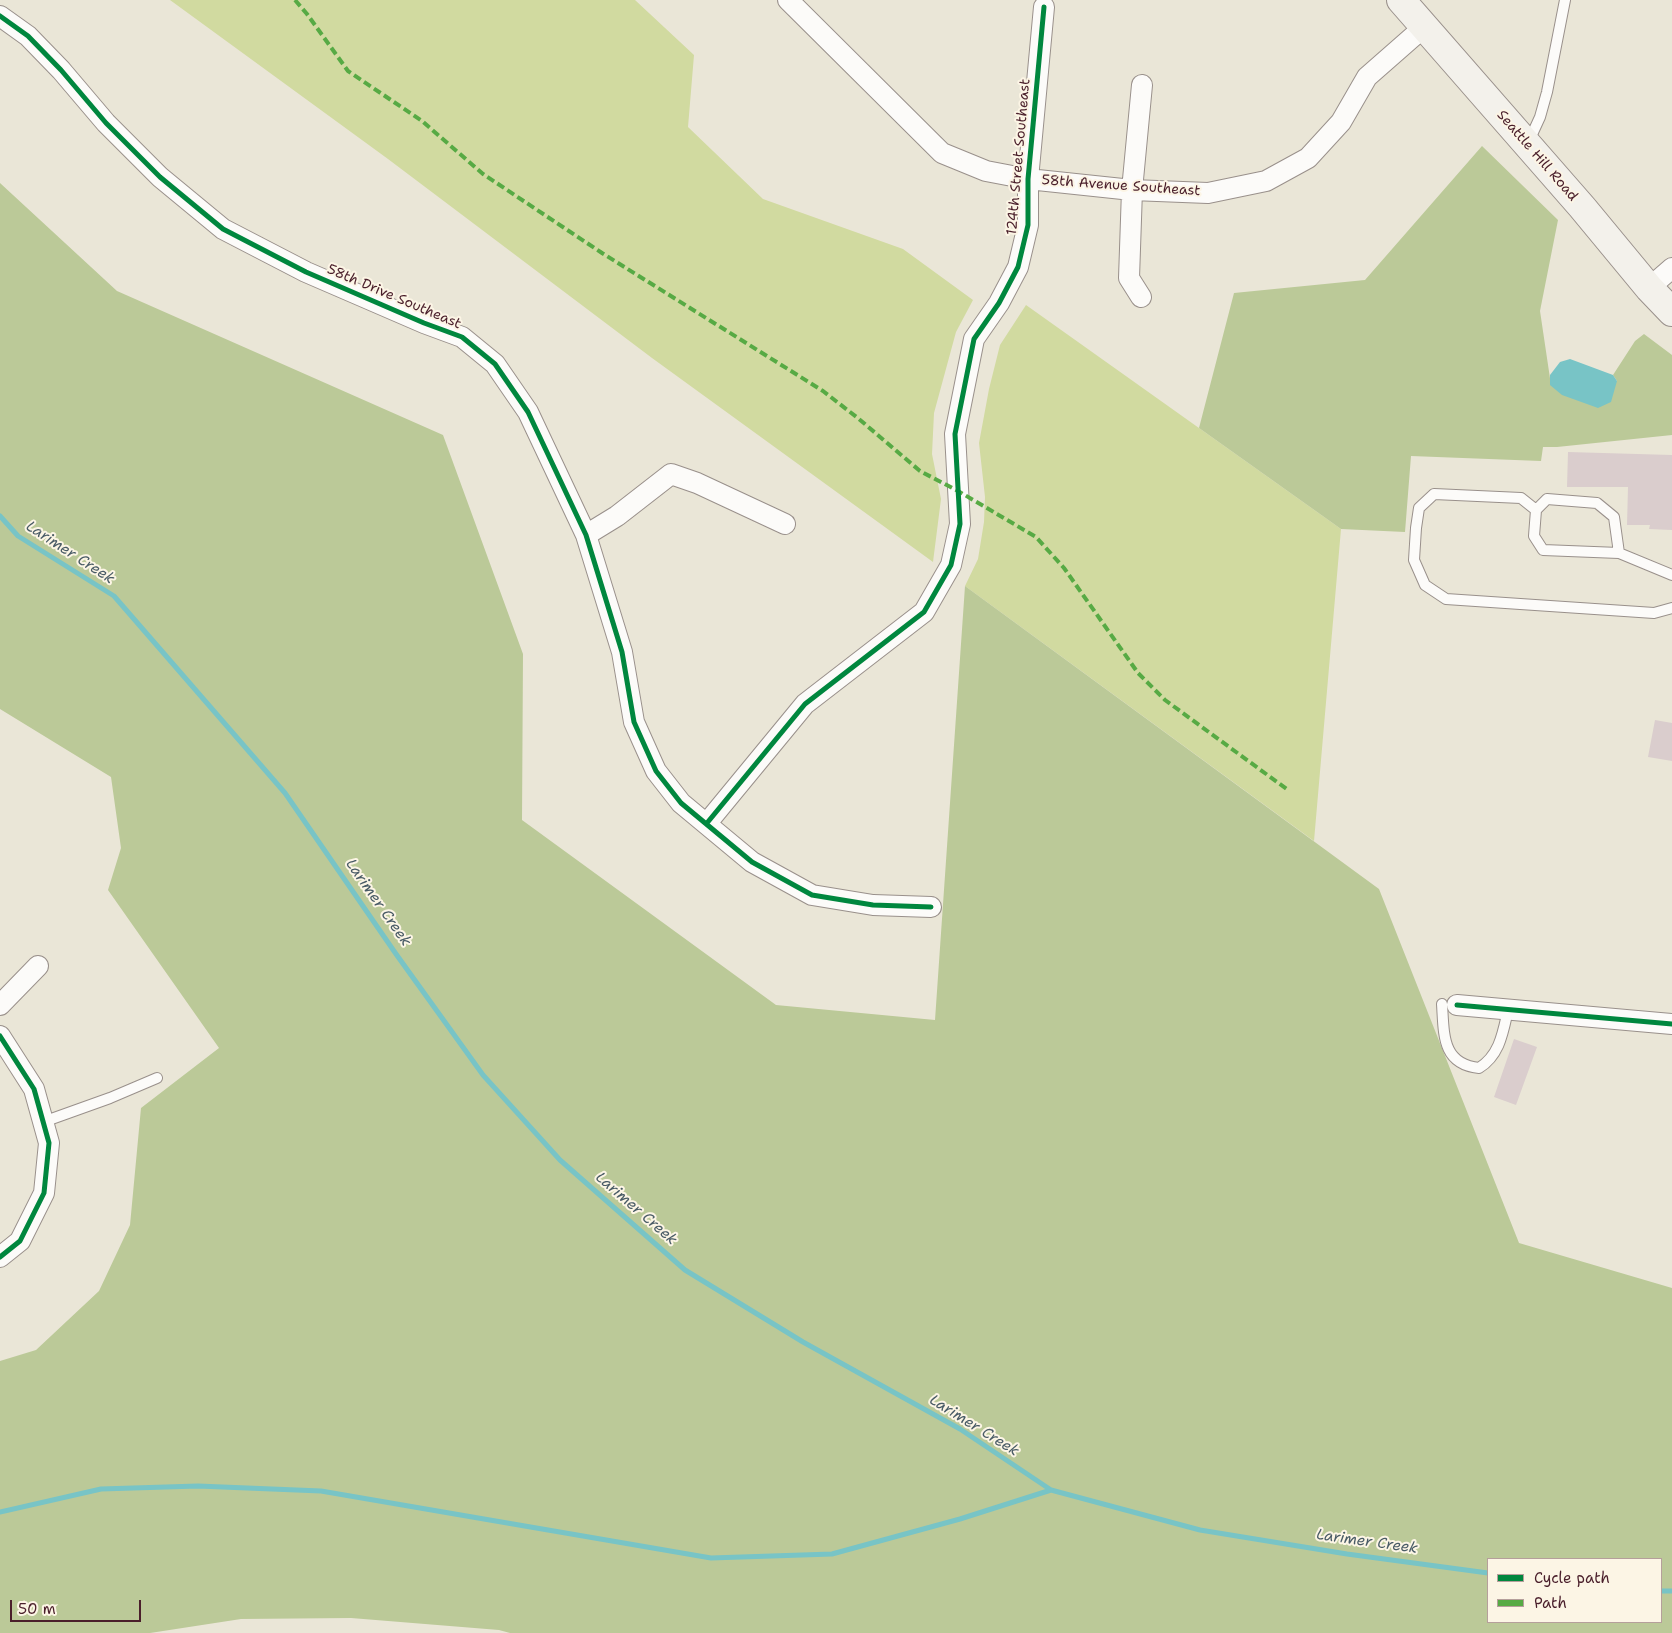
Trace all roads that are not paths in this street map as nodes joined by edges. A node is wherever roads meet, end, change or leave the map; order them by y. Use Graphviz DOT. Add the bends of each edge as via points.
graph roads {
  1 [pos="788,0"];
  2 [pos="1401,0"];
  3 [pos="1565,0"];
  4 [pos="1044,7"];
  5 [pos="0,16"];
  6 [pos="1424,27"];
  7 [pos="1142,85"];
  8 [pos="1527,144"];
  9 [pos="1028,180"];
  10 [pos="1132,190"];
  11 [pos="1672,268"];
  12 [pos="1649,288"];
  13 [pos="1141,297"];
  14 [pos="1672,312"];
  15 [pos="1536,510"];
  16 [pos="785,524"];
  17 [pos="586,535"];
  18 [pos="1619,553"];
  19 [pos="1672,575"];
  20 [pos="1672,608"];
  21 [pos="707,823"];
  22 [pos="931,907"];
  23 [pos="38,966"];
  24 [pos="0,1005"];
  25 [pos="1449,1005"];
  26 [pos="1508,1010"];
  27 [pos="1672,1024"];
  28 [pos="0,1036"];
  29 [pos="157,1078"];
  30 [pos="43,1122"];
  31 [pos="0,1257"];
  1 -- 9 [label="street, 58th Avenue Southeast" via="942,153 986,171"];
  2 -- 6 [label="main road, Seattle Hill Road"];
  3 -- 8 [label="lane" via="1547,92"];
  4 -- 9 [label="street, 124th Street Southeast"];
  5 -- 17 [label="street, 58th Drive Southeast" via="28,36 106,123 160,177 223,229 306,272 462,337 495,364 528,412"];
  6 -- 8 [label="main road, Seattle Hill Road"];
  6 -- 10 [label="street, 58th Avenue Southeast" via="1367,77 1341,122 1308,158 1266,181 1208,193"];
  7 -- 10 [label="street"];
  8 -- 12 [label="main road, Seattle Hill Road"];
  9 -- 10 [label="street, 58th Avenue Southeast"];
  9 -- 21 [label="street, 124th Street Southeast" via="1028,225 1018,267 999,303 974,339 962,396 955,434 960,524 951,564 924,612 805,704"];
  10 -- 13 [label="street" via="1128,278"];
  11 -- 12 [label="street"];
  12 -- 14 [label="main road, Seattle Hill Road"];
  15 -- 18 [label="lane" via="1534,536 1543,550"];
  15 -- 18 [label="lane" via="1547,500 1597,503 1614,517"];
  15 -- 20 [label="lane" via="1521,498 1434,494 1419,508 1416,528 1414,560 1425,585 1446,599 1654,613"];
  16 -- 17 [label="street" via="698,483 671,474 617,516"];
  17 -- 21 [label="street, 58th Drive Southeast" via="622,652 634,722 656,771 681,803"];
  18 -- 19 [label="lane"];
  21 -- 22 [label="street, 58th Drive Southeast" via="752,862 812,895 872,905"];
  23 -- 24 [label="street"];
  25 -- 26 [label="street"];
  25 -- 26 [label="lane" via="1448,1051 1464,1065 1479,1068 1500,1045"];
  26 -- 27 [label="street"];
  28 -- 30 [label="street" via="34,1089"];
  29 -- 30 [label="lane"];
  30 -- 31 [label="street" via="49,1142 44,1193 20,1241"];
}
